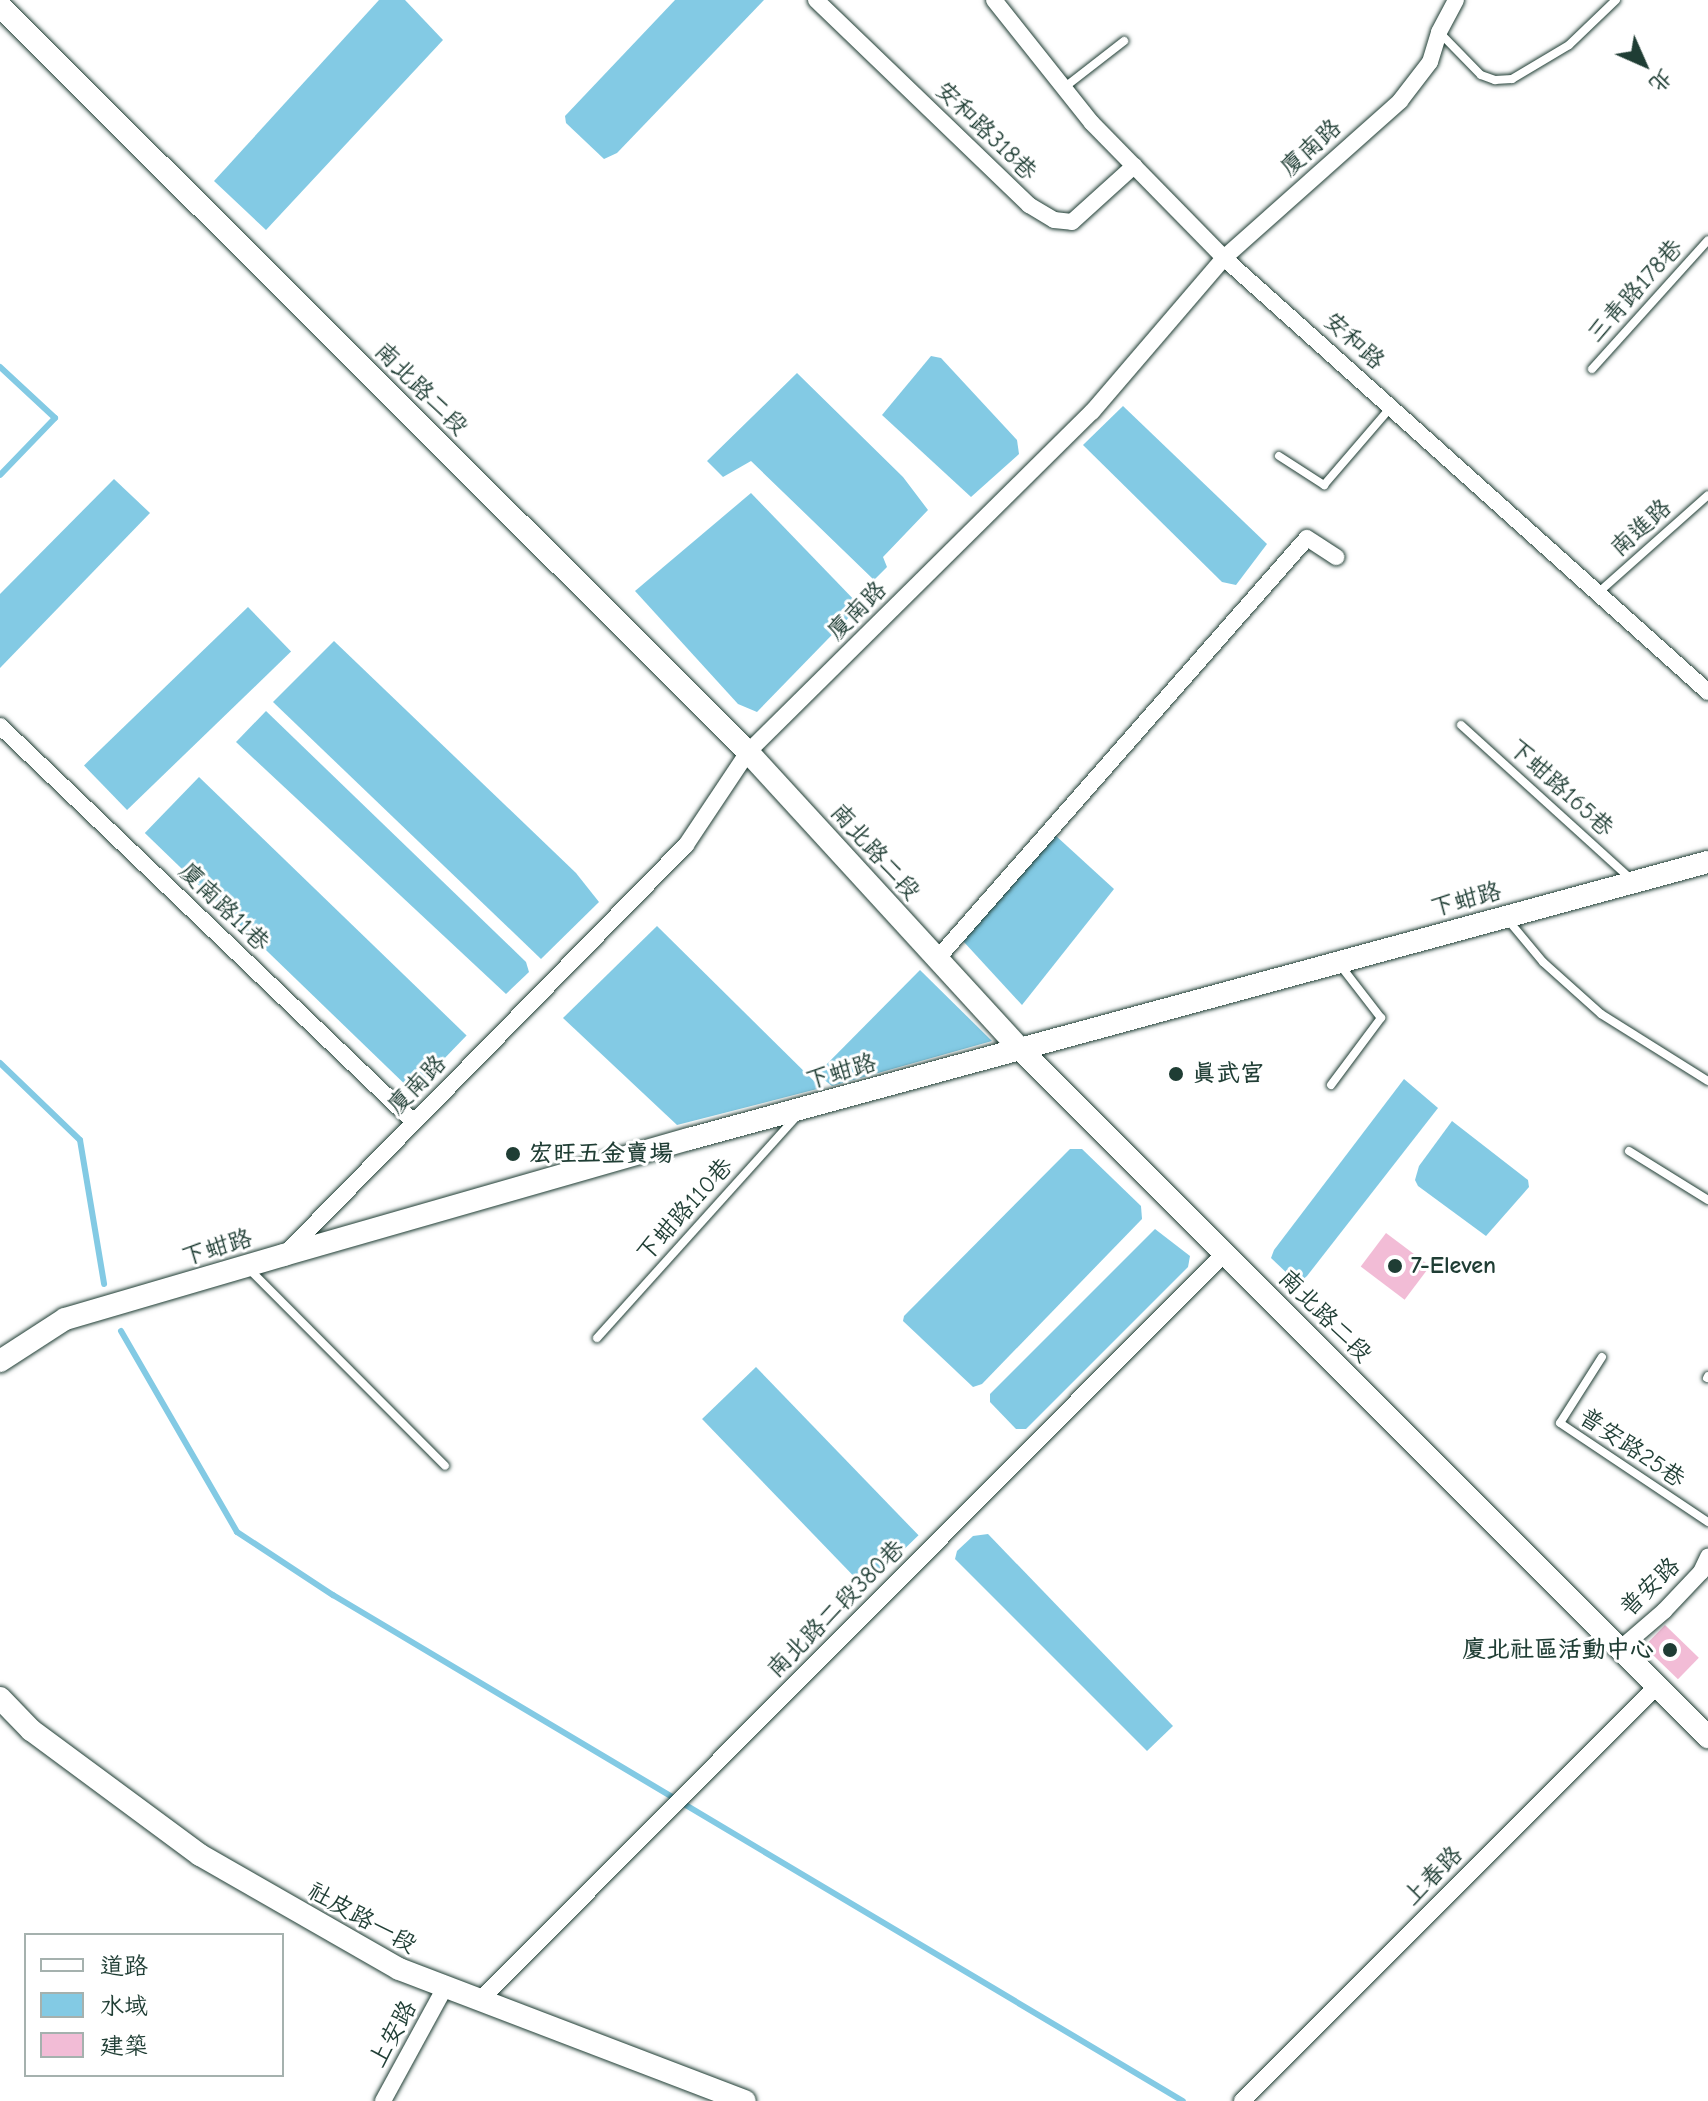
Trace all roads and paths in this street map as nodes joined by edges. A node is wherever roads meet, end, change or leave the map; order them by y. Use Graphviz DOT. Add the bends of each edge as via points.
graph roads {
  1 [pos="816,0"];
  2 [pos="994,0"];
  3 [pos="1456,0"];
  4 [pos="1616,0"];
  5 [pos="0,6"];
  6 [pos="1439,32"];
  7 [pos="1124,41"];
  8 [pos="1065,87"];
  9 [pos="1134,166"];
  10 [pos="1708,240"];
  11 [pos="1224,258"];
  12 [pos="1592,369"];
  13 [pos="1391,406"];
  14 [pos="1279,456"];
  15 [pos="1708,495"];
  16 [pos="1336,557"];
  17 [pos="1600,591"];
  18 [pos="1708,692"];
  19 [pos="1461,725"];
  20 [pos="0,726"];
  21 [pos="748,752"];
  22 [pos="1708,862"];
  23 [pos="1633,881"];
  24 [pos="1505,917"];
  25 [pos="937,959"];
  26 [pos="1338,963"];
  27 [pos="1021,1050"];
  28 [pos="1708,1081"];
  29 [pos="1331,1085"];
  30 [pos="803,1110"];
  31 [pos="414,1122"];
  32 [pos="1629,1151"];
  33 [pos="1708,1200"];
  34 [pos="1225,1253"];
  35 [pos="284,1255"];
  36 [pos="246,1266"];
  37 [pos="597,1338"];
  38 [pos="1602,1357"];
  39 [pos="0,1361"];
  40 [pos="445,1466"];
  41 [pos="1708,1522"];
  42 [pos="1708,1557"];
  43 [pos="1621,1648"];
  44 [pos="1658,1685"];
  45 [pos="0,1698"];
  46 [pos="1708,1737"];
  47 [pos="444,1989"];
  48 [pos="480,2000"];
  49 [pos="383,2101"];
  50 [pos="745,2101"];
  51 [pos="1242,2101"];
  1 -- 9 [label="street, 安和路318巷" via="1029,205 1054,220 1072,222"];
  2 -- 8 [label="street, 安和路"];
  3 -- 6 [label="street, 廈南路"];
  4 -- 6 [label="lane" via="1569,45 1512,79 1481,75"];
  5 -- 21 [label="street, 南北路二段"];
  6 -- 11 [label="street, 廈南路" via="1430,62 1400,101"];
  7 -- 8 [label="lane"];
  8 -- 9 [label="street, 安和路"];
  9 -- 11 [label="street, 安和路"];
  10 -- 12 [label="lane, 三青路178巷"];
  11 -- 13 [label="street, 安和路"];
  11 -- 21 [label="street, 廈南路" via="1092,412"];
  13 -- 14 [label="lane" via="1324,485"];
  13 -- 17 [label="street, 安和路"];
  15 -- 17 [label="lane, 南進路"];
  16 -- 25 [label="street" via="1307,538"];
  17 -- 18 [label="street, 安和路"];
  19 -- 23 [label="lane, 下蚶路165巷"];
  20 -- 31 [label="street, 廈南路11巷"];
  21 -- 25 [label="street, 南北路二段"];
  21 -- 31 [label="street, 廈南路" via="686,845"];
  22 -- 23 [label="street, 下蚶路"];
  23 -- 24 [label="street, 下蚶路"];
  24 -- 26 [label="street, 下蚶路"];
  24 -- 28 [label="lane" via="1543,962 1601,1014"];
  25 -- 27 [label="street, 南北路二段"];
  26 -- 27 [label="street, 下蚶路"];
  26 -- 29 [label="lane" via="1381,1018"];
  27 -- 30 [label="street, 下蚶路"];
  27 -- 34 [label="street, 南北路二段"];
  30 -- 35 [label="street, 下蚶路"];
  30 -- 37 [label="lane, 下蚶路110巷"];
  31 -- 35 [label="street, 廈南路"];
  32 -- 33 [label="lane"];
  34 -- 43 [label="street, 南北路二段"];
  34 -- 48 [label="street, 南北路二段380巷"];
  35 -- 36 [label="street, 下蚶路"];
  36 -- 39 [label="street, 下蚶路" via="65,1319"];
  36 -- 40 [label="lane"];
  38 -- 41 [label="lane, 普安路25巷" via="1560,1423"];
  42 -- 43 [label="street, 普安路" via="1701,1572 1664,1611"];
  43 -- 44 [label="street, 南北路二段"];
  44 -- 46 [label="street, 南北路二段"];
  44 -- 51 [label="street, 上春路"];
  45 -- 47 [label="street, 社皮路一段" via="31,1730 200,1855 399,1969"];
  47 -- 48 [label="street, 社皮路一段"];
  47 -- 49 [label="street, 上安路"];
  48 -- 50 [label="street, 社皮路一段"];
}
